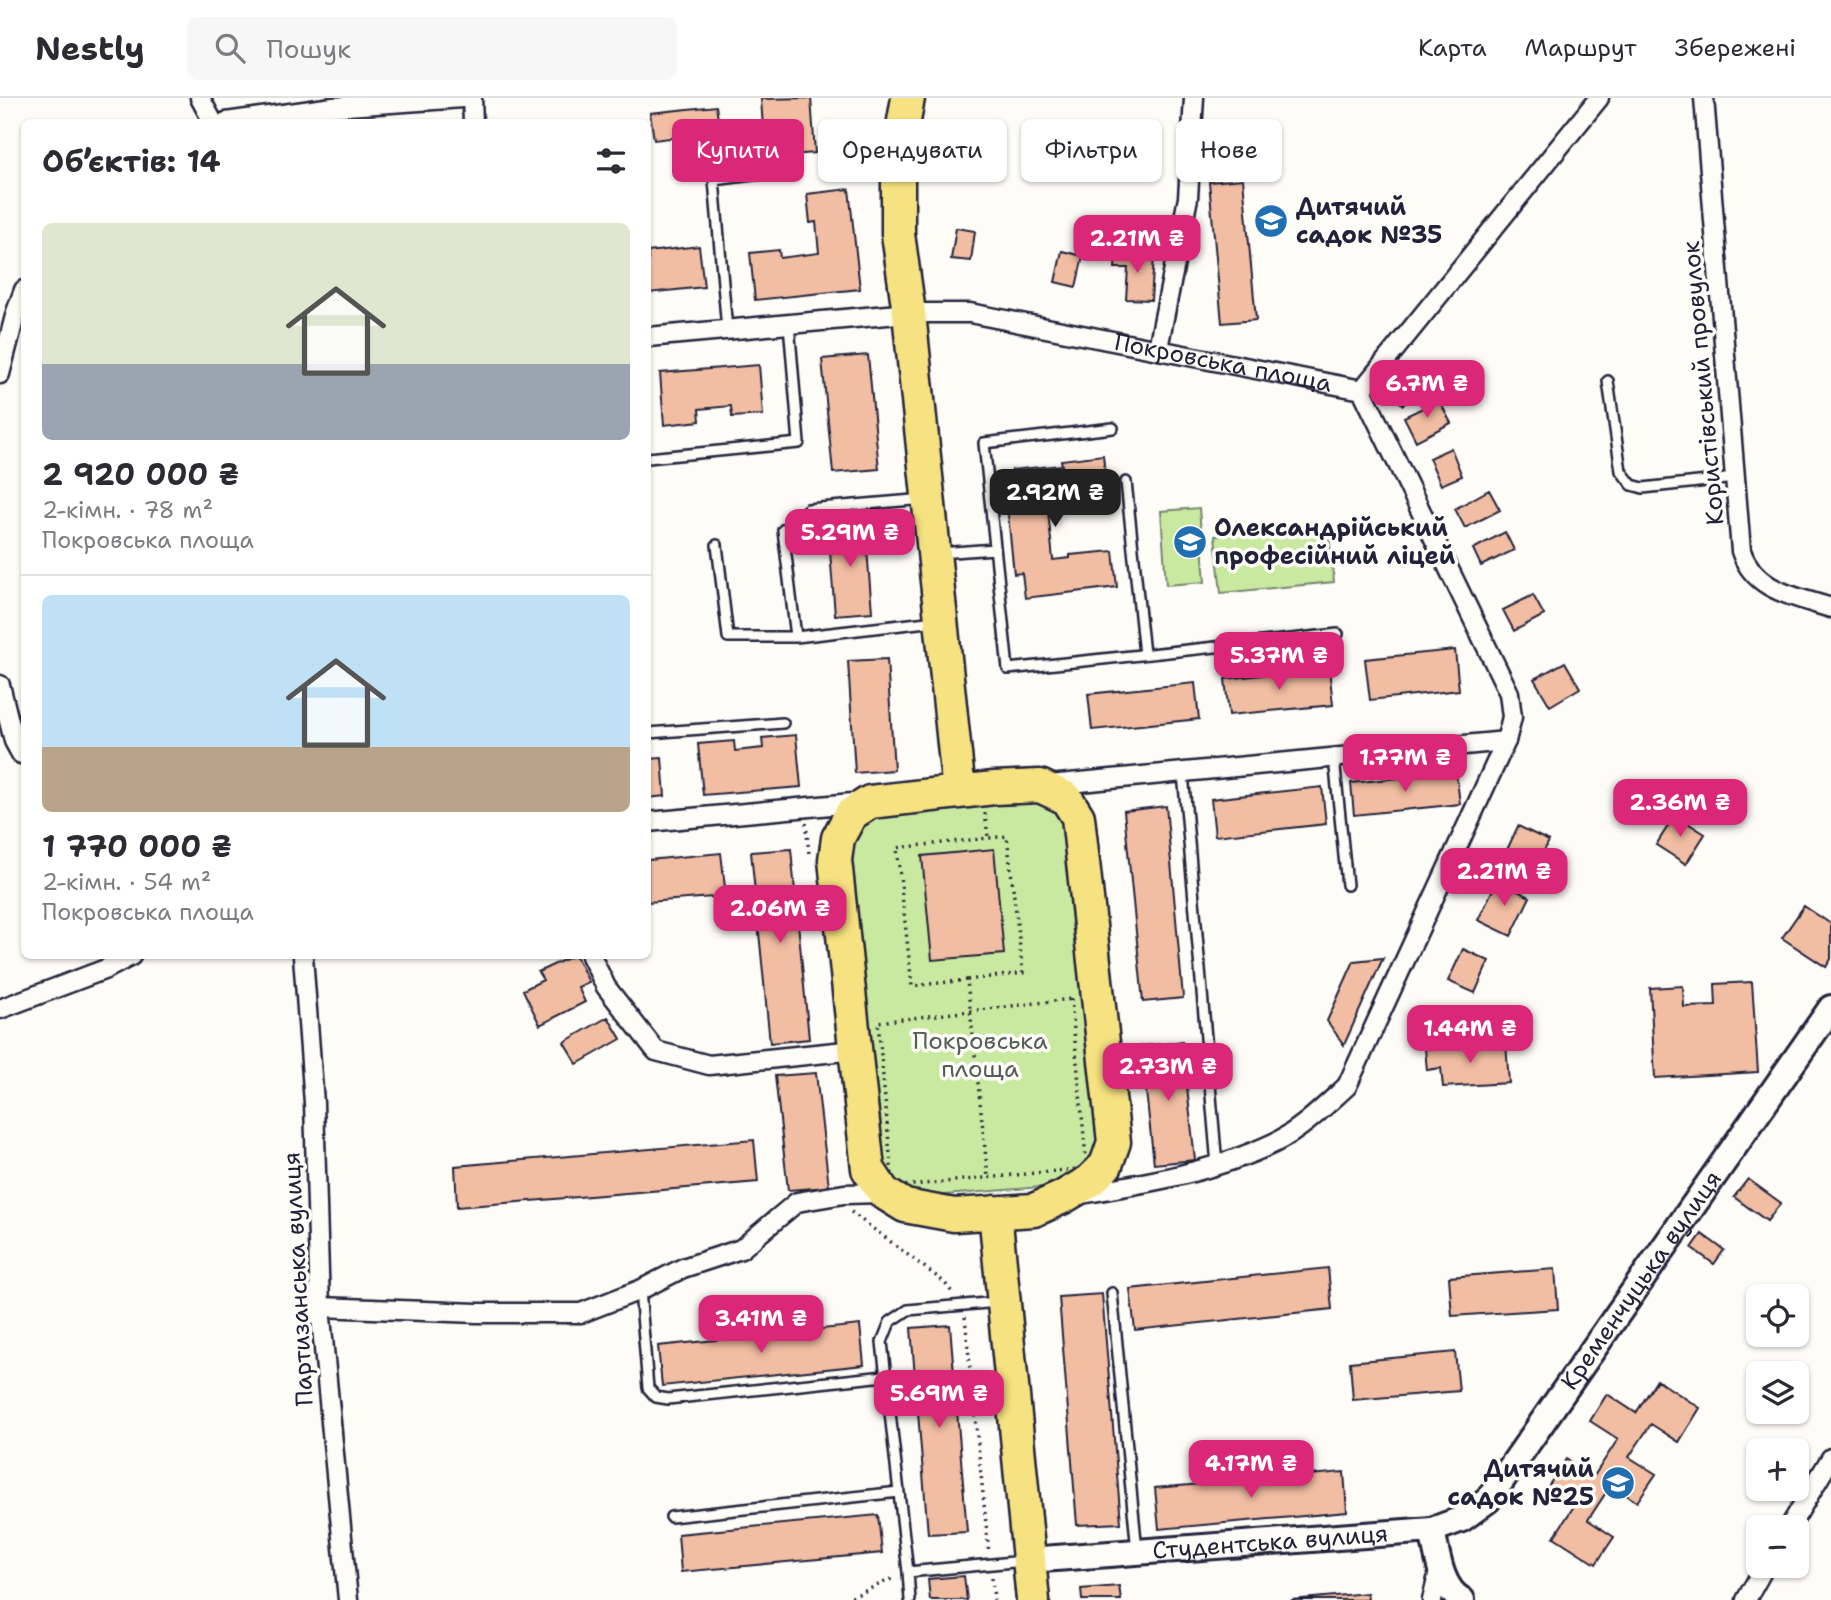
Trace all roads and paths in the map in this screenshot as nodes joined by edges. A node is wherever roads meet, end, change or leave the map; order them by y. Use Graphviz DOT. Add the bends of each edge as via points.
graph roads {
  1 [pos="200,98"];
  2 [pos="463,98"];
  3 [pos="472,98"];
  4 [pos="908,98"];
  5 [pos="1194,98"];
  6 [pos="1599,98"];
  7 [pos="1704,98"];
  8 [pos="211,119"];
  9 [pos="247,119"];
  10 [pos="473,119"];
  11 [pos="714,182"];
  12 [pos="21,300"];
  13 [pos="909,313"];
  14 [pos="789,324"];
  15 [pos="727,330"];
  16 [pos="651,337"];
  17 [pos="1158,348"];
  18 [pos="0,374"];
  19 [pos="1608,380"];
  20 [pos="1362,390"];
  21 [pos="1113,429"];
  22 [pos="651,458"];
  23 [pos="1735,478"];
  24 [pos="1126,482"];
  25 [pos="928,499"];
  26 [pos="717,545"];
  27 [pos="995,549"];
  28 [pos="934,554"];
  29 [pos="1831,608"];
  30 [pos="941,620"];
  31 [pos="1338,634"];
  32 [pos="796,637"];
  33 [pos="1144,654"];
  34 [pos="0,685"];
  35 [pos="783,723"];
  36 [pos="651,733"];
  37 [pos="1506,741"];
  38 [pos="21,754"];
  39 [pos="1334,758"];
  40 [pos="1183,773"];
  41 [pos="1040,786"];
  42 [pos="959,792"];
  43 [pos="870,802"];
  44 [pos="985,811"];
  45 [pos="651,822"];
  46 [pos="988,838"];
  47 [pos="1347,885"];
  48 [pos="125,959"];
  49 [pos="303,959"];
  50 [pos="592,959"];
  51 [pos="967,980"];
  52 [pos="1831,1008"];
  53 [pos="0,1009"];
  54 [pos="970,1011"];
  55 [pos="855,1049"];
  56 [pos="1217,1165"];
  57 [pos="988,1177"];
  58 [pos="884,1193"];
  59 [pos="1063,1197"];
  60 [pos="995,1212"];
  61 [pos="639,1290"];
  62 [pos="1112,1293"];
  63 [pos="1004,1302"];
  64 [pos="320,1307"];
  65 [pos="886,1376"];
  66 [pos="1831,1458"];
  67 [pos="899,1492"];
  68 [pos="1796,1515"];
  69 [pos="671,1517"];
  70 [pos="1432,1530"];
  71 [pos="1137,1552"];
  72 [pos="1029,1560"];
  73 [pos="1440,1567"];
  74 [pos="908,1572"];
  75 [pos="1758,1578"];
  76 [pos="348,1600"];
  77 [pos="845,1600"];
  78 [pos="910,1600"];
  79 [pos="1033,1600"];
  80 [pos="1432,1600"];
  81 [pos="1462,1600"];
  82 [pos="1746,1600"];
  1 -- 8 [label="street"];
  2 -- 9 [label="street" via="333,107"];
  3 -- 10 [label="street"];
  4 -- 13 [label="highway" via="898,156 898,234"];
  5 -- 17 [label="street" via="1188,198"];
  6 -- 20 [label="street"];
  7 -- 23 [label="street, Користівський провулок"];
  11 -- 15 [label="lane"];
  12 -- 18 [label="street"];
  13 -- 14 [label="street, Покровська площа"];
  13 -- 17 [label="street, Покровська площа" via="970,313"];
  13 -- 25 [label="highway"];
  14 -- 15 [label="street, Покровська площа"];
  14 -- 22 [label="lane" via="799,443"];
  15 -- 16 [label="street, Покровська площа"];
  17 -- 20 [label="street, Покровська площа"];
  19 -- 23 [label="lane" via="1621,471 1632,485 1643,488"];
  20 -- 37 [label="street, Покровська площа" via="1510,693 1512,717"];
  21 -- 27 [label="lane" via="984,443"];
  23 -- 29 [label="street, Користівський провулок" via="1741,551 1752,573 1773,588"];
  24 -- 33 [label="lane"];
  25 -- 28 [label="highway"];
  25 -- 32 [label="lane" via="808,509 783,530"];
  26 -- 32 [label="lane" via="728,637"];
  27 -- 28 [label="lane"];
  27 -- 33 [label="lane" via="1008,669"];
  28 -- 30 [label="highway"];
  30 -- 32 [label="lane"];
  30 -- 42 [label="highway"];
  31 -- 33 [label="lane"];
  34 -- 38 [label="street"];
  35 -- 36 [label="lane"];
  37 -- 39 [label="street"];
  37 -- 56 [label="street, Покровська площа" via="1347,1086 1276,1142"];
  39 -- 40 [label="street"];
  39 -- 47 [label="lane"];
  40 -- 41 [label="street"];
  40 -- 56 [label="lane"];
  41 -- 42 [label="highway"];
  41 -- 59 [label="highway, Покровська площа" via="1066,798 1078,817 1114,1142 1106,1165"];
  42 -- 43 [label="highway"];
  43 -- 45 [label="street"];
  43 -- 55 [label="highway" via="851,814 838,838 835,860"];
  44 -- 46 [label="path"];
  46 -- 51 [label="path" via="1007,836 1023,973"];
  46 -- 51 [label="path" via="897,848 912,986"];
  48 -- 53 [label="street"];
  49 -- 64 [label="street, Партизанська вулиця" via="314,1103"];
  50 -- 55 [label="street" via="606,987 656,1051 709,1065"];
  51 -- 54 [label="path"];
  52 -- 70 [label="street, Кременчуцька вулиця" via="1488,1500 1462,1519"];
  54 -- 57 [label="path"];
  54 -- 57 [label="path" via="878,1021 893,1187"];
  54 -- 57 [label="path" via="1071,999 1087,1168"];
  55 -- 58 [label="highway" via="868,1169"];
  56 -- 59 [label="street, Покровська площа" via="1170,1179"];
  58 -- 60 [label="highway, Покровська площа" via="905,1206 954,1215"];
  58 -- 61 [label="street" via="797,1202 741,1249 683,1268"];
  59 -- 60 [label="highway, Покровська площа" via="1034,1210"];
  60 -- 63 [label="highway"];
  61 -- 64 [label="street" via="581,1312"];
  61 -- 65 [label="lane" via="648,1388 656,1396 668,1399"];
  62 -- 71 [label="lane"];
  63 -- 65 [label="lane" via="908,1310 890,1322 882,1342"];
  63 -- 72 [label="highway"];
  64 -- 76 [label="street, Партизанська вулиця"];
  65 -- 67 [label="lane"];
  66 -- 68 [label="street"];
  67 -- 69 [label="lane"];
  67 -- 74 [label="lane"];
  70 -- 71 [label="street, Студентська вулиця"];
  70 -- 73 [label="street"];
  71 -- 72 [label="street, Студентська вулиця"];
  72 -- 74 [label="lane"];
  72 -- 79 [label="highway"];
  73 -- 80 [label="street"];
  73 -- 81 [label="street" via="1455,1596"];
  74 -- 77 [label="path"];
  74 -- 78 [label="lane"];
  75 -- 82 [label="street"];
}
